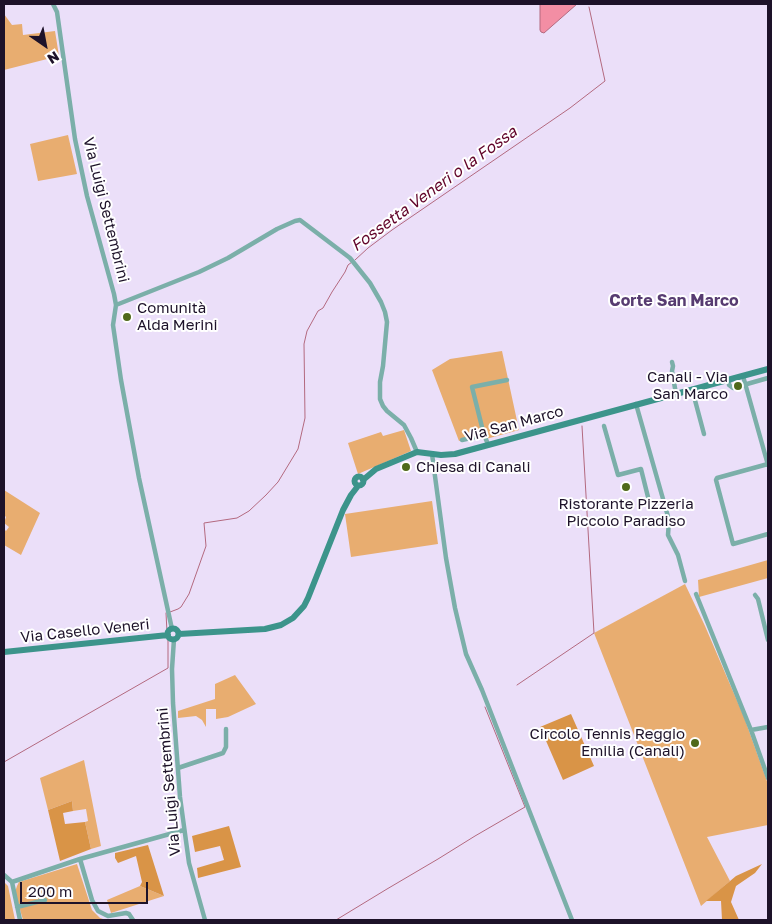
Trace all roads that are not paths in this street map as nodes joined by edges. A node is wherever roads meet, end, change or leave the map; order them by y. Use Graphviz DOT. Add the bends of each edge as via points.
graph roads {
  1 [pos="53,4"];
  2 [pos="116,305"];
  3 [pos="672,362"];
  4 [pos="768,369"];
  5 [pos="743,376"];
  6 [pos="768,378"];
  7 [pos="729,379"];
  8 [pos="507,380"];
  9 [pos="746,384"];
  10 [pos="692,389"];
  11 [pos="676,394"];
  12 [pos="636,404"];
  13 [pos="603,420"];
  14 [pos="704,434"];
  15 [pos="484,435"];
  16 [pos="462,440"];
  17 [pos="488,444"];
  18 [pos="417,452"];
  19 [pos="432,454"];
  20 [pos="768,464"];
  21 [pos="648,497"];
  22 [pos="768,534"];
  23 [pos="685,581"];
  24 [pos="696,594"];
  25 [pos="755,595"];
  26 [pos="169,635"];
  27 [pos="768,640"];
  28 [pos="4,652"];
  29 [pos="768,726"];
  30 [pos="226,729"];
  31 [pos="751,730"];
  32 [pos="766,766"];
  33 [pos="178,768"];
  34 [pos="768,778"];
  35 [pos="184,830"];
  36 [pos="80,859"];
  37 [pos="4,875"];
  38 [pos="12,882"];
  39 [pos="45,900"];
  40 [pos="17,907"];
  41 [pos="20,920"];
  42 [pos="133,920"];
  43 [pos="205,920"];
  44 [pos="572,920"];
  1 -- 2 [label="street, Via Luigi Settembrini" via="57,12 75,139"];
  2 -- 18 [label="street" via="200,272 277,229 300,220 350,258 381,302 387,322 380,399 387,411 404,425"];
  2 -- 26 [label="street, Via Luigi Settembrini" via="113,325 120,371"];
  3 -- 11 [label="street"];
  4 -- 5 [label="street, Via San Marco"];
  5 -- 7 [label="street, Via San Marco"];
  5 -- 9 [label="street"];
  6 -- 9 [label="street"];
  7 -- 9 [label="street" via="732,388"];
  7 -- 10 [label="street, Via San Marco"];
  8 -- 15 [label="street" via="472,387"];
  9 -- 20 [label="street"];
  10 -- 11 [label="street, Via San Marco"];
  10 -- 14 [label="street"];
  11 -- 12 [label="street, Via San Marco"];
  12 -- 13 [label="street, Via San Marco"];
  12 -- 23 [label="street" via="669,520 668,535"];
  13 -- 17 [label="street, Via San Marco"];
  13 -- 21 [label="street" via="618,475 641,470"];
  15 -- 16 [label="street"];
  15 -- 17 [label="street"];
  17 -- 19 [label="street, Via San Marco" via="449,455"];
  18 -- 19 [label="street, Via San Marco"];
  18 -- 26 [label="street" via="361,478 362,484 356,485 337,524 308,598 293,618 281,626 266,629 179,634 178,637"];
  19 -- 44 [label="street" via="455,608 466,654"];
  20 -- 22 [label="street" via="716,480 733,544"];
  24 -- 31 [label="street"];
  25 -- 27 [label="street"];
  26 -- 28 [label="street, Via Casello Veneri"];
  26 -- 33 [label="street, Via Luigi Settembrini"];
  29 -- 31 [label="street"];
  30 -- 33 [label="street" via="223,752"];
  31 -- 32 [label="street"];
  32 -- 34 [label="street"];
  33 -- 35 [label="street, Via Luigi Settembrini"];
  35 -- 36 [label="street"];
  35 -- 43 [label="street, Via Luigi Settembrini" via="189,863"];
  36 -- 38 [label="street"];
  36 -- 42 [label="street" via="98,911 108,916 126,913"];
  37 -- 38 [label="street"];
  38 -- 40 [label="street"];
  39 -- 40 [label="street"];
  40 -- 41 [label="street"];
}
